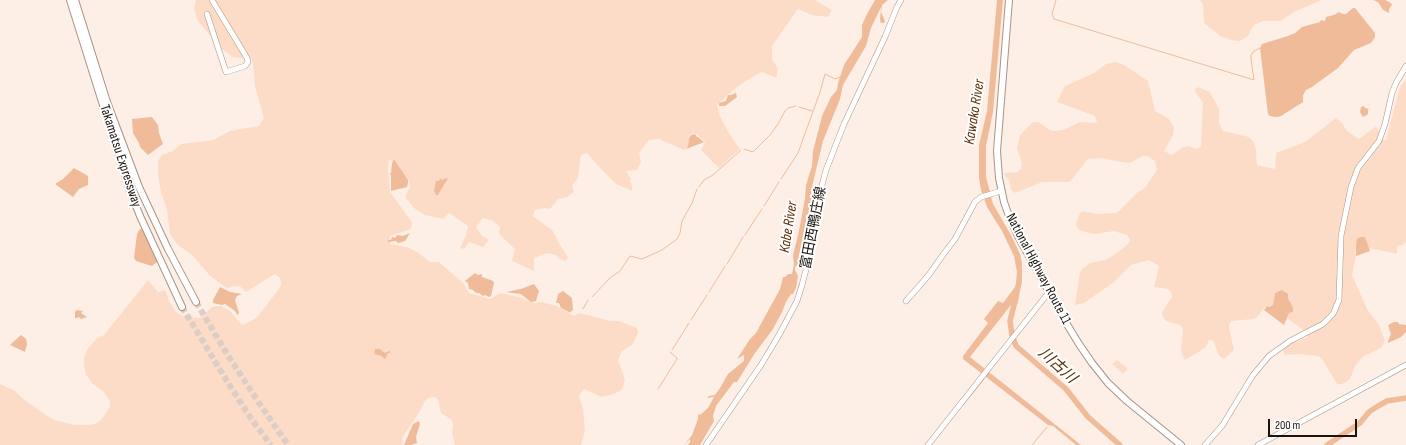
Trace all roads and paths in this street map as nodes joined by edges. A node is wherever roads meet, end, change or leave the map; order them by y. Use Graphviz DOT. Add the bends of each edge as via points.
graph roads {
  1 [pos="69,0"];
  2 [pos="75,0"];
  3 [pos="212,0"];
  4 [pos="901,0"];
  5 [pos="1009,0"];
  6 [pos="207,14"];
  7 [pos="1406,66"];
  8 [pos="105,102"];
  9 [pos="1001,191"];
  10 [pos="1049,292"];
  11 [pos="906,301"];
  12 [pos="196,302"];
  13 [pos="182,306"];
  14 [pos="1406,365"];
  15 [pos="706,445"];
  16 [pos="928,445"];
  17 [pos="1182,445"];
  18 [pos="1205,445"];
  19 [pos="1258,445"];
  1 -- 8 [label="highway, Takamatsu Expressway"];
  2 -- 8 [label="highway, Takamatsu Expressway"];
  3 -- 6 [label="street" via="247,58 245,66 226,72"];
  4 -- 15 [label="street, 富田西鴨庄線" via="844,124 826,170 809,258 797,301 780,335"];
  5 -- 9 [label="highway, National Highway Route 11" via="997,141"];
  7 -- 18 [label="street" via="1392,93 1379,141 1358,168 1351,187 1342,229 1336,310 1323,324 1290,341 1269,356 1253,375 1222,426"];
  8 -- 12 [label="highway, Takamatsu Expressway" via="139,187"];
  8 -- 13 [label="highway, Takamatsu Expressway" via="130,191"];
  9 -- 10 [label="highway, National Highway Route 11" via="1018,236"];
  9 -- 11 [label="street" via="974,202 949,248"];
  10 -- 16 [label="street"];
  10 -- 17 [label="highway, National Highway Route 11" via="1079,344 1104,378 1127,401"];
  14 -- 19 [label="street"];
}
